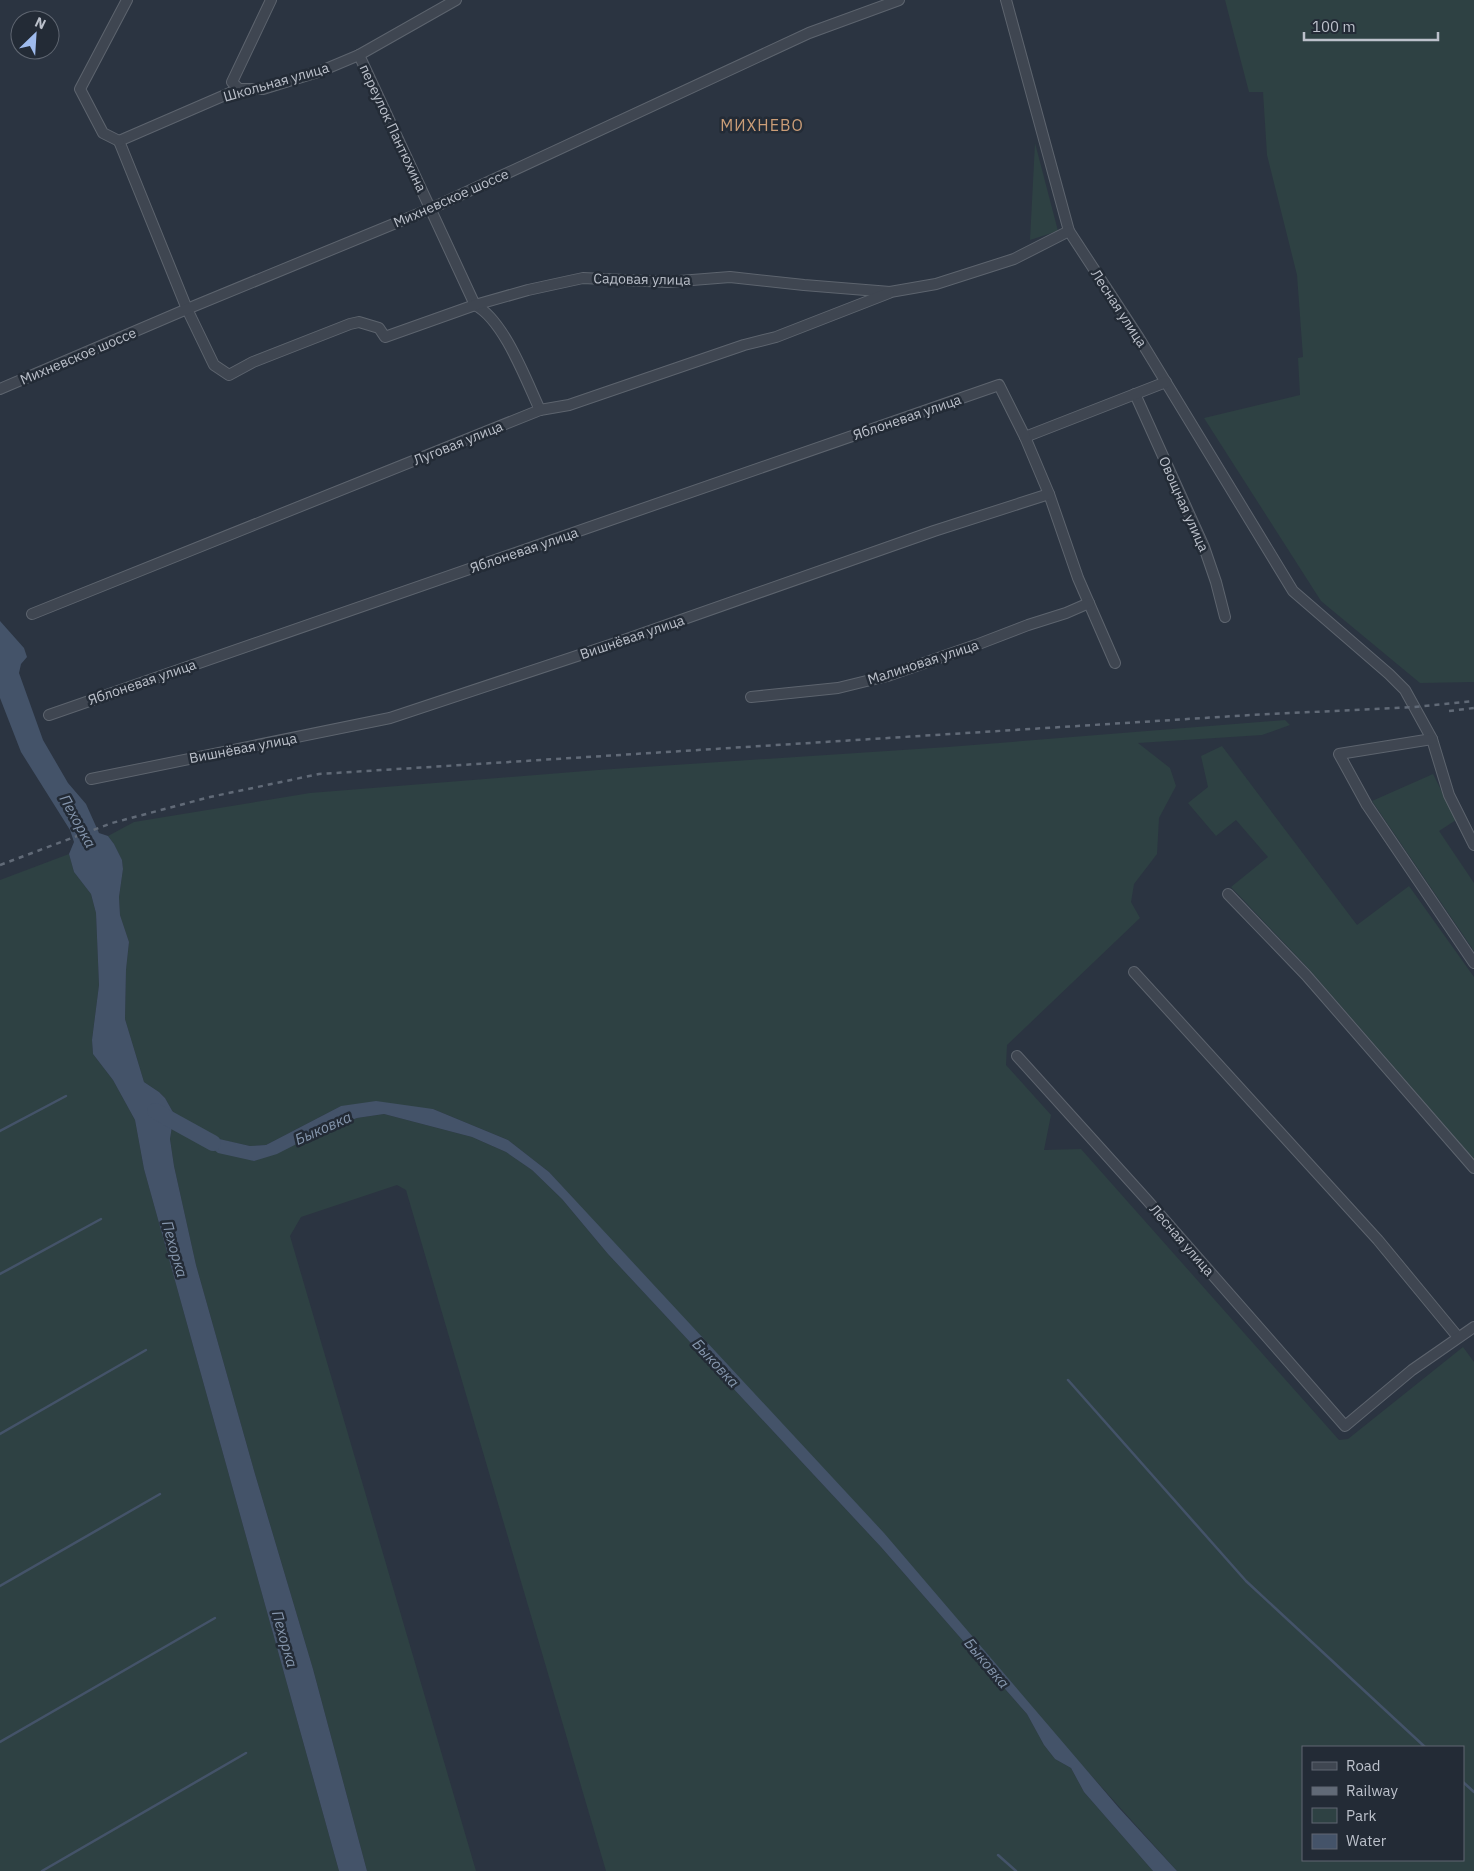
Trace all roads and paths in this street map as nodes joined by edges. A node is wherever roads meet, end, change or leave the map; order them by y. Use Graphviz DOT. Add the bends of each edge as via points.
graph roads {
  1 [pos="128,0"];
  2 [pos="271,0"];
  3 [pos="456,0"];
  4 [pos="899,0"];
  5 [pos="1006,0"];
  6 [pos="359,55"];
  7 [pos="239,89"];
  8 [pos="119,141"];
  9 [pos="430,209"];
  10 [pos="1069,231"];
  11 [pos="890,292"];
  12 [pos="475,305"];
  13 [pos="187,309"];
  14 [pos="1166,382"];
  15 [pos="0,389"];
  16 [pos="1135,394"];
  17 [pos="540,410"];
  18 [pos="1025,437"];
  19 [pos="1049,494"];
  20 [pos="1089,603"];
  21 [pos="32,614"];
  22 [pos="1225,617"];
  23 [pos="1115,663"];
  24 [pos="750,697"];
  25 [pos="49,714"];
  26 [pos="1432,739"];
  27 [pos="91,779"];
  28 [pos="1474,845"];
  29 [pos="1228,894"];
  30 [pos="1474,963"];
  31 [pos="1134,972"];
  32 [pos="1017,1056"];
  33 [pos="1474,1168"];
  34 [pos="1474,1327"];
  35 [pos="1458,1337"];
  1 -- 8 [label="street" via="80,89 103,133"];
  2 -- 7 [label="street" via="232,82"];
  3 -- 6 [label="street, Школьная улица"];
  4 -- 9 [label="street, Михневское шоссе" via="809,33"];
  5 -- 10 [label="street, Лесная улица"];
  6 -- 7 [label="street, Школьная улица" via="263,89"];
  6 -- 9 [label="street, переулок Пантюхина"];
  7 -- 8 [label="street, Школьная улица"];
  8 -- 13 [label="street"];
  9 -- 12 [label="street, переулок Пантюхина"];
  9 -- 13 [label="street, Михневское шоссе"];
  10 -- 11 [label="street, Садовая улица" via="1014,259 936,284"];
  10 -- 14 [label="street, Лесная улица"];
  11 -- 12 [label="street, Садовая улица" via="730,277 666,282 583,278"];
  11 -- 17 [label="street, Луговая улица" via="776,337 568,405"];
  12 -- 13 [label="street, Садовая улица" via="385,337 379,328 359,322 350,324 228,375 214,365"];
  12 -- 17 [label="street, переулок Пантюхина" via="497,325"];
  13 -- 15 [label="street, Михневское шоссе"];
  14 -- 16 [label="street"];
  14 -- 26 [label="street, Лесная улица" via="1293,591 1405,690"];
  16 -- 18 [label="street"];
  16 -- 22 [label="street, Овощная улица" via="1204,547"];
  17 -- 21 [label="street, Луговая улица"];
  18 -- 19 [label="street"];
  18 -- 25 [label="street, Яблоневая улица" via="999,385"];
  19 -- 20 [label="street"];
  19 -- 27 [label="street, Вишнёвая улица" via="390,718"];
  20 -- 23 [label="street"];
  20 -- 24 [label="street, Малиновая улица" via="887,676 838,688"];
  26 -- 28 [label="street" via="1449,795"];
  26 -- 30 [label="street" via="1339,754 1367,805"];
  29 -- 33 [label="street" via="1306,975"];
  31 -- 35 [label="street" via="1378,1240"];
  32 -- 35 [label="street, Лесная улица" via="1345,1426 1412,1370"];
  34 -- 35 [label="street"];
}
